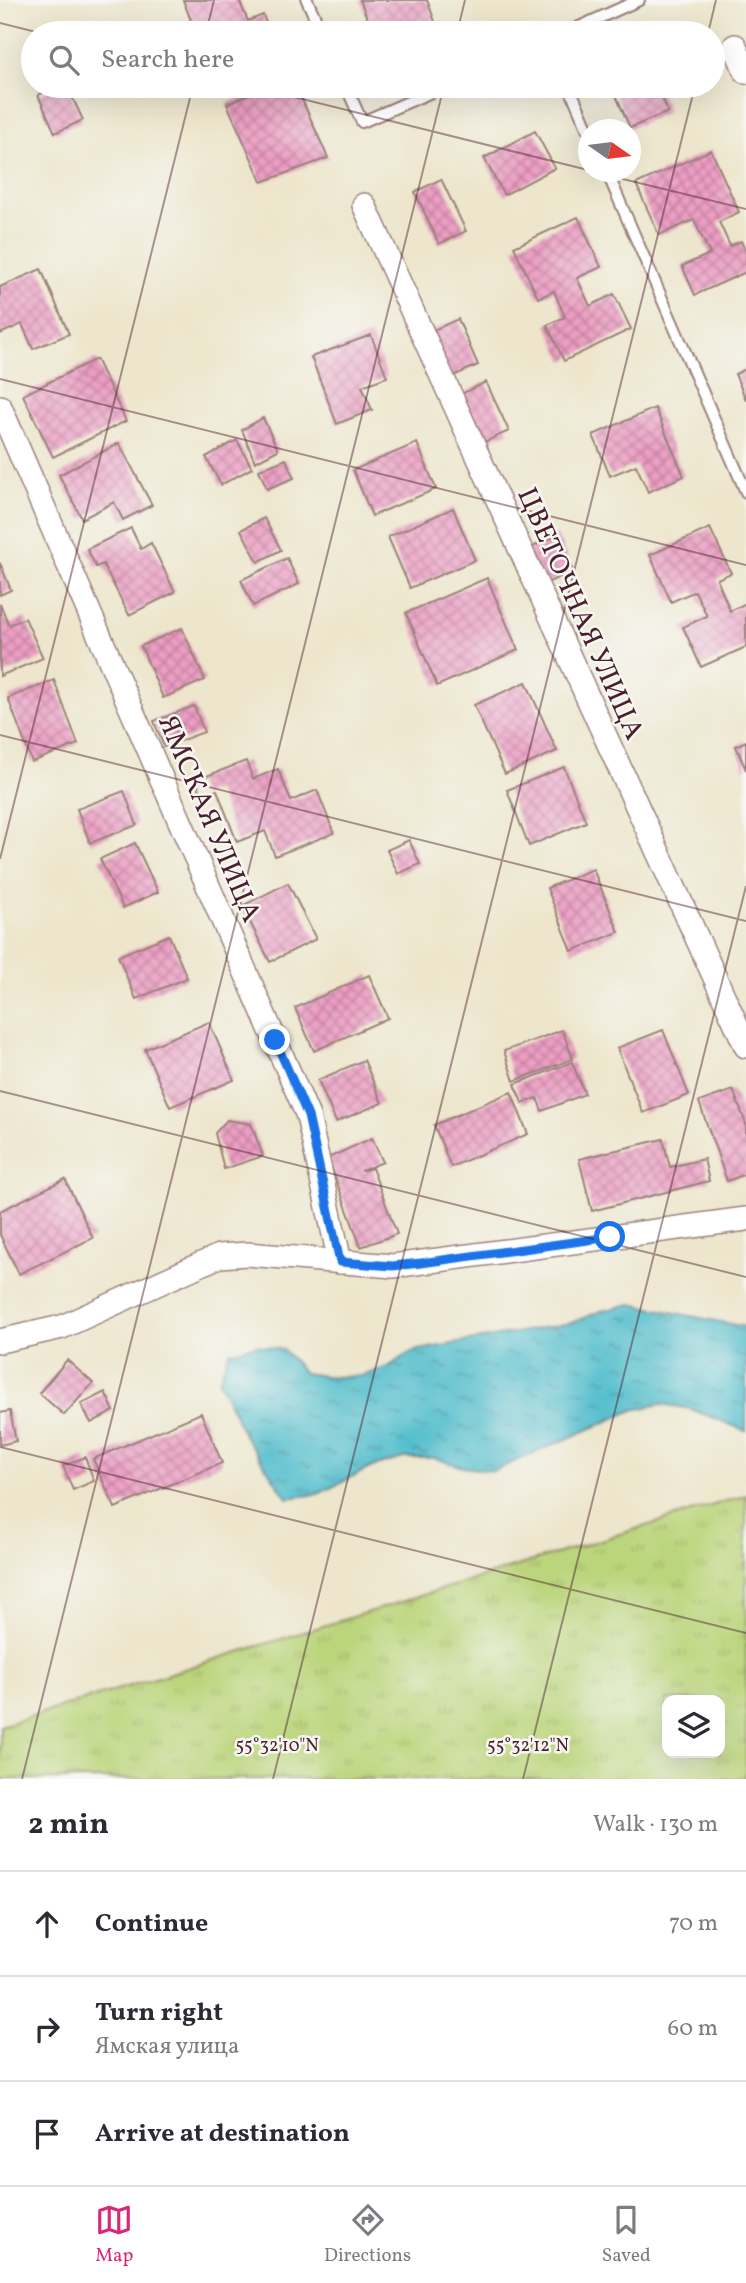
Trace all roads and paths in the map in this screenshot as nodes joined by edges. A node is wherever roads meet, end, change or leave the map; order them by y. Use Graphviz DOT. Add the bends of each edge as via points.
graph roads {
  1 [pos="307,0"];
  2 [pos="639,0"];
  3 [pos="317,21"];
  4 [pos="593,21"];
  5 [pos="735,47"];
  6 [pos="746,72"];
  7 [pos="351,98"];
  8 [pos="417,98"];
  9 [pos="574,98"];
  10 [pos="584,119"];
  11 [pos="611,182"];
  12 [pos="364,205"];
  13 [pos="0,407"];
  14 [pos="746,492"];
  15 [pos="746,1046"];
  16 [pos="746,1219"];
  17 [pos="340,1262"];
  18 [pos="0,1341"];
  1 -- 3 [label="lane"];
  2 -- 4 [label="lane"];
  5 -- 6 [label="street"];
  7 -- 8 [label="lane" via="362,122"];
  9 -- 10 [label="lane"];
  11 -- 14 [label="lane"];
  12 -- 15 [label="street, ЦВЕТОЧНАЯ УЛИЦА"];
  13 -- 17 [label="street, ЯМСКАЯ УЛИЦА" via="308,1116"];
  16 -- 17 [label="street" via="393,1266"];
  17 -- 18 [label="street" via="219,1256 62,1327"];
}
